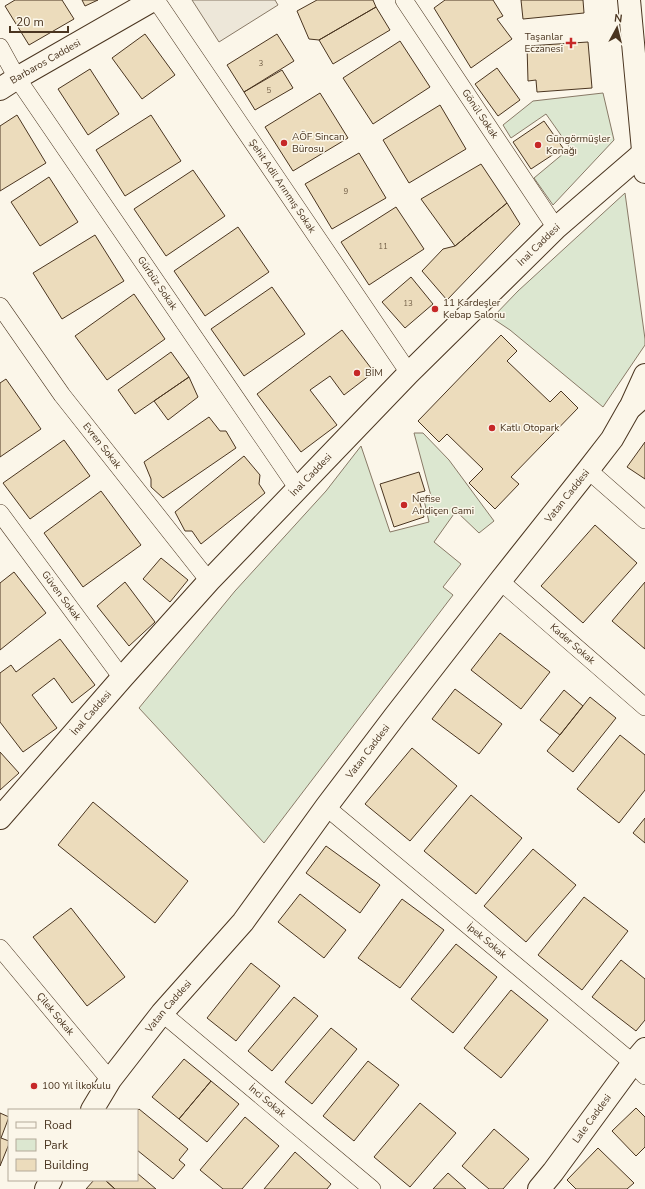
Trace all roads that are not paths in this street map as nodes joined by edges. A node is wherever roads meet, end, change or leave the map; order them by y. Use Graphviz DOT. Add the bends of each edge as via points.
graph roads {
  1 [pos="155,0"];
  2 [pos="404,0"];
  3 [pos="628,0"];
  4 [pos="0,47"];
  5 [pos="8,84"];
  6 [pos="644,162"];
  7 [pos="556,228"];
  8 [pos="0,306"];
  9 [pos="409,373"];
  10 [pos="645,375"];
  11 [pos="637,402"];
  12 [pos="588,470"];
  13 [pos="298,489"];
  14 [pos="0,513"];
  15 [pos="645,520"];
  16 [pos="209,581"];
  17 [pos="500,581"];
  18 [pos="122,678"];
  19 [pos="645,707"];
  20 [pos="326,807"];
  21 [pos="0,818"];
  22 [pos="0,948"];
  23 [pos="162,1013"];
  24 [pos="641,1063"];
  25 [pos="110,1080"];
  26 [pos="93,1109"];
  27 [pos="372,1189"];
  28 [pos="539,1189"];
  1 -- 5 [label="street, Barbaros Caddesi"];
  1 -- 9 [label="street, Şehit Adil Arınmış Sokak"];
  2 -- 7 [label="street, Gönül Sokak"];
  3 -- 6 [label="street"];
  4 -- 5 [label="street, Gürbüz Sokak"];
  5 -- 13 [label="street, Gürbüz Sokak"];
  6 -- 7 [label="street, İnal Caddesi"];
  7 -- 9 [label="street, İnal Caddesi"];
  8 -- 16 [label="street, Evren Sokak" via="62,395"];
  9 -- 13 [label="street, İnal Caddesi"];
  10 -- 11 [label="street, Vatan Caddesi"];
  11 -- 12 [label="street, Vatan Caddesi"];
  12 -- 15 [label="street"];
  12 -- 17 [label="street, Vatan Caddesi"];
  13 -- 16 [label="street, İnal Caddesi"];
  14 -- 18 [label="street, Güven Sokak"];
  16 -- 18 [label="street, İnal Caddesi"];
  17 -- 19 [label="street, Kader Sokak"];
  17 -- 20 [label="street, Vatan Caddesi"];
  18 -- 21 [label="street, İnal Caddesi"];
  20 -- 23 [label="street, Vatan Caddesi" via="243,922"];
  20 -- 24 [label="street, İpek Sokak"];
  22 -- 25 [label="street, Çilek Sokak"];
  23 -- 25 [label="street, Vatan Caddesi"];
  23 -- 27 [label="street, İnci Sokak"];
  24 -- 28 [label="street, Lale Caddesi"];
  25 -- 26 [label="street, Vatan Caddesi"];
}
